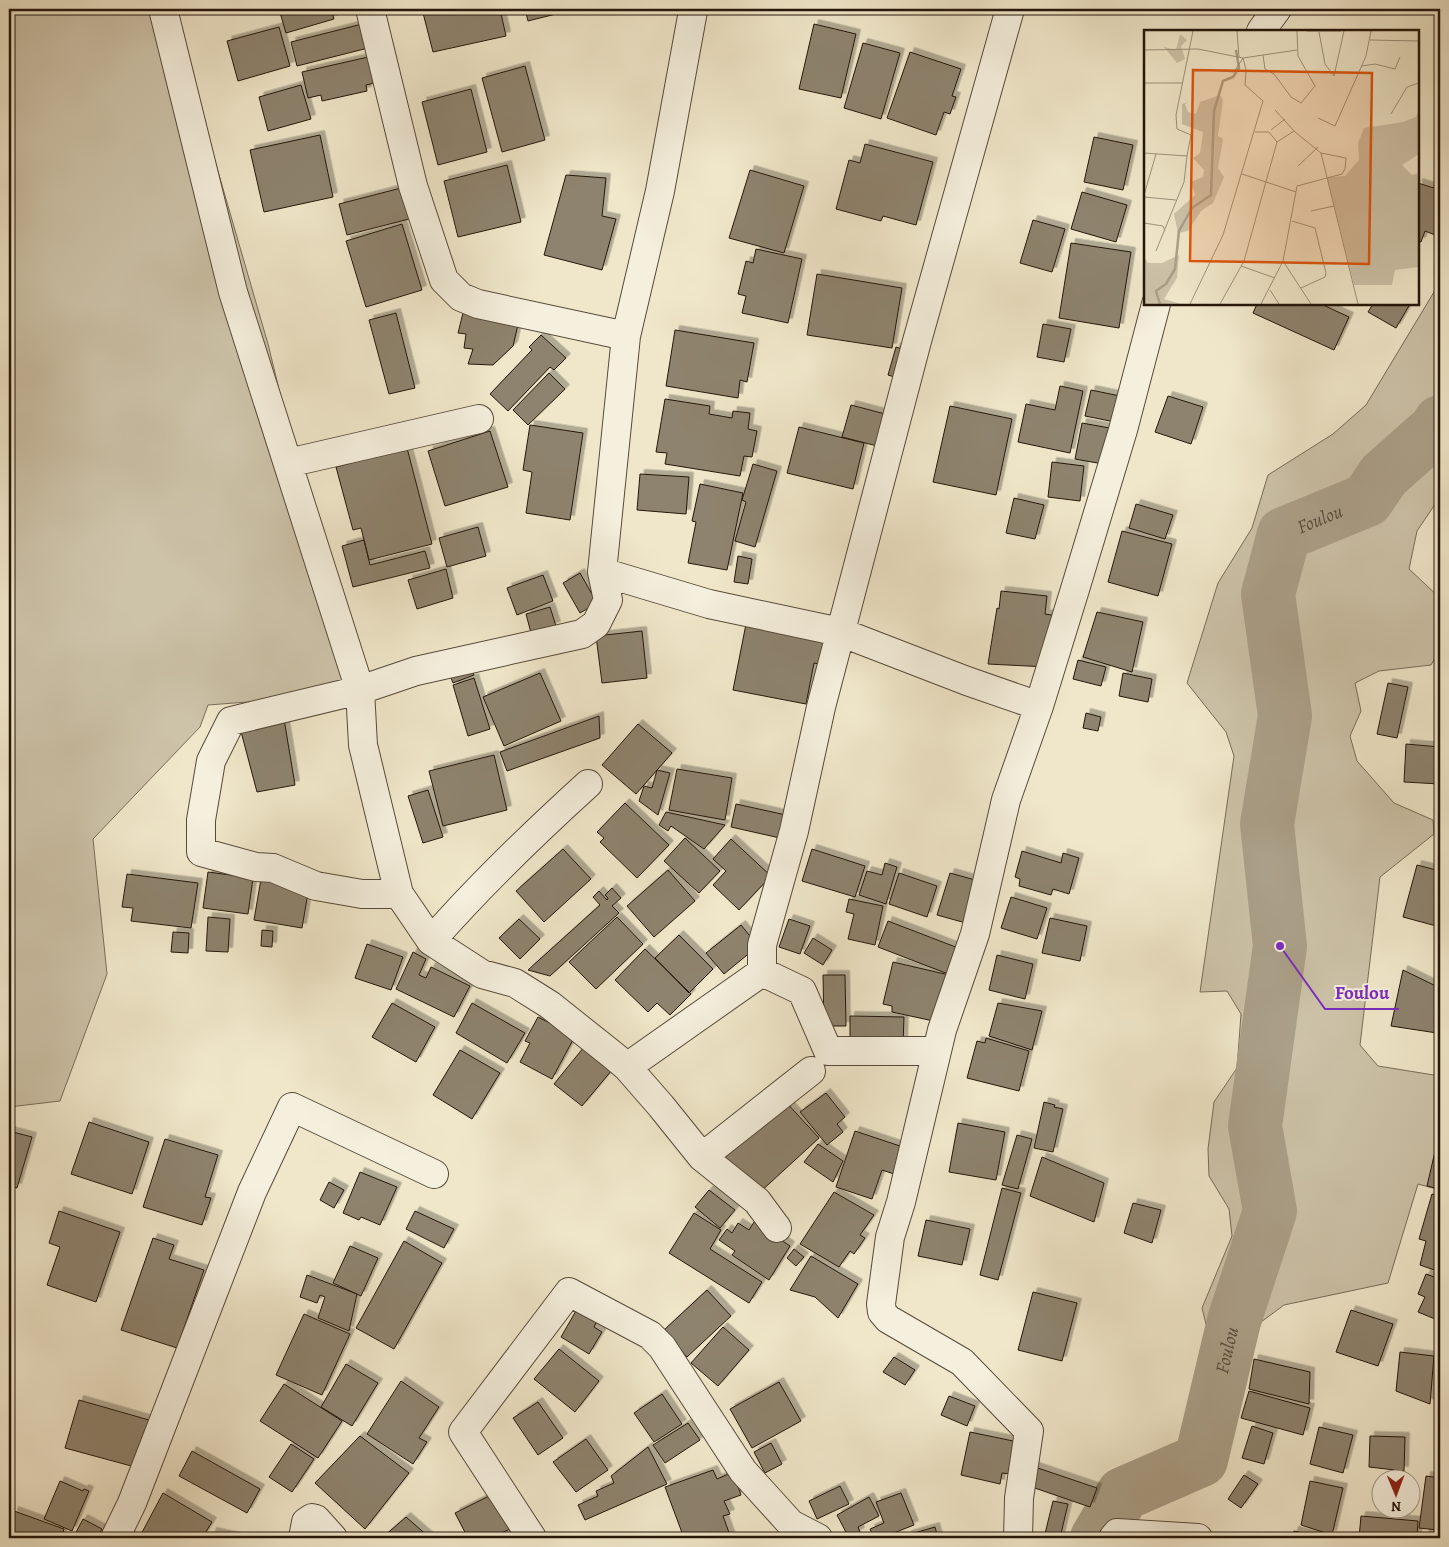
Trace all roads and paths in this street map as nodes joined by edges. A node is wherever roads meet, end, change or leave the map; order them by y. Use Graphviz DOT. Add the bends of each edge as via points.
graph roads {
  1 [pos="162,9"];
  2 [pos="370,9"];
  3 [pos="693,9"];
  4 [pos="1010,9"];
  5 [pos="1277,9"];
  6 [pos="1262,30"];
  7 [pos="1156,305"];
  8 [pos="626,336"];
  9 [pos="480,419"];
  10 [pos="288,463"];
  11 [pos="602,572"];
  12 [pos="840,632"];
  13 [pos="360,690"];
  14 [pos="1039,706"];
  15 [pos="588,784"];
  16 [pos="399,894"];
  17 [pos="431,941"];
  18 [pos="762,972"];
  19 [pos="937,1051"];
  20 [pos="627,1067"];
  21 [pos="811,1070"];
  22 [pos="702,1157"];
  23 [pos="434,1174"];
  24 [pos="777,1228"];
  25 [pos="115,1538"];
  26 [pos="303,1538"];
  27 [pos="333,1538"];
  28 [pos="532,1538"];
  29 [pos="818,1538"];
  30 [pos="1018,1538"];
  31 [pos="1113,1538"];
  32 [pos="1198,1538"];
  1 -- 10 [label="street" via="233,292"];
  2 -- 8 [label="street" via="413,186 444,280 460,297 478,304"];
  3 -- 8 [label="street" via="660,191"];
  4 -- 12 [label="street"];
  5 -- 6 [label="street"];
  7 -- 14 [label="street" via="1123,430"];
  8 -- 11 [label="street"];
  9 -- 10 [label="street"];
  10 -- 13 [label="street"];
  11 -- 12 [label="street" via="709,604"];
  11 -- 13 [label="street" via="608,600 596,624 582,634 416,671"];
  12 -- 14 [label="street"];
  12 -- 18 [label="street" via="794,830 762,945"];
  13 -- 16 [label="street" via="363,745"];
  13 -- 16 [label="street" via="230,721 211,761 201,820 201,852 256,867 273,868 316,886 362,894"];
  14 -- 19 [label="street" via="1006,800 975,934"];
  15 -- 17 [label="street" via="510,857"];
  16 -- 17 [label="street"];
  17 -- 20 [label="street" via="482,974 516,983 550,1005"];
  18 -- 19 [label="street" via="802,991 828,1051"];
  18 -- 20 [label="street"];
  19 -- 30 [label="street" via="890,1237 882,1312 888,1319 962,1362 1029,1431 1019,1498"];
  20 -- 22 [label="street"];
  21 -- 22 [label="street"];
  22 -- 24 [label="street" via="757,1201"];
  23 -- 25 [label="street" via="292,1107 252,1192 132,1503"];
  26 -- 27 [label="street" via="306,1522 312,1518"];
  28 -- 29 [label="street" via="463,1432 569,1292 650,1335 662,1347 743,1471 791,1524"];
  31 -- 32 [label="street" via="1117,1533"];
}
